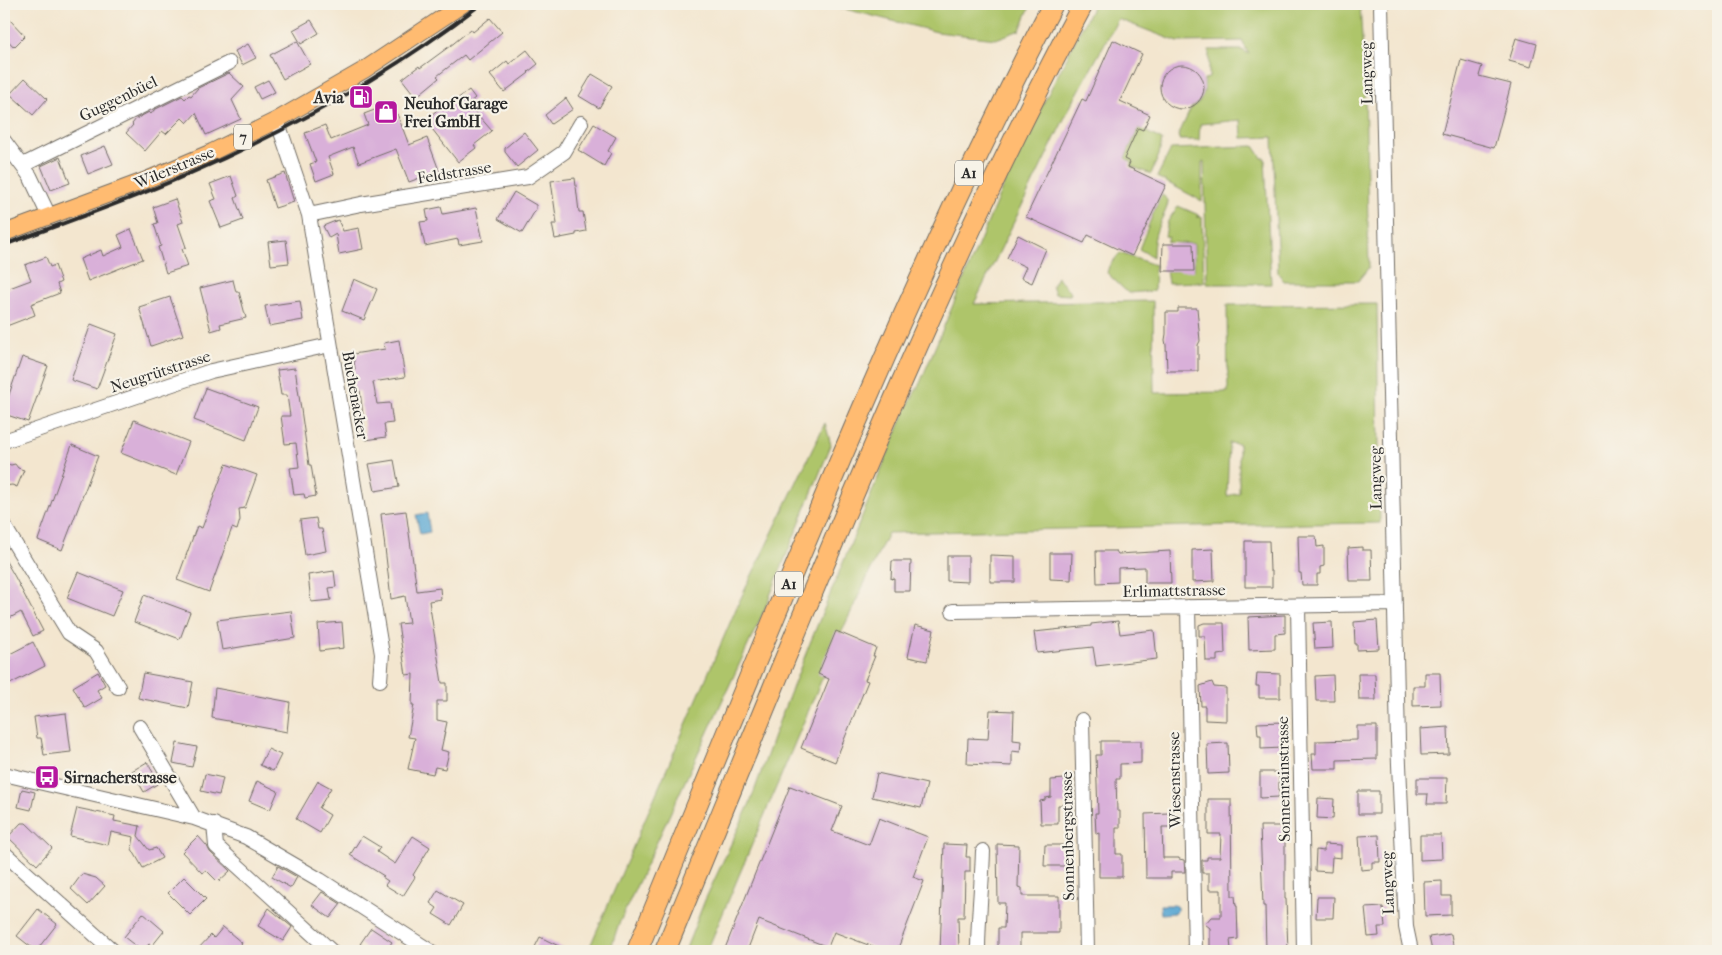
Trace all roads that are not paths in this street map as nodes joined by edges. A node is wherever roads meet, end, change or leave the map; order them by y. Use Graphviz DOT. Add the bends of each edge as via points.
graph roads {
  1 [pos="463,4"];
  2 [pos="1053,4"];
  3 [pos="1083,4"];
  4 [pos="1381,4"];
  5 [pos="229,63"];
  6 [pos="277,120"];
  7 [pos="581,123"];
  8 [pos="4,141"];
  9 [pos="23,165"];
  10 [pos="309,215"];
  11 [pos="50,216"];
  12 [pos="4,233"];
  13 [pos="330,345"];
  14 [pos="4,441"];
  15 [pos="4,526"];
  16 [pos="1395,604"];
  17 [pos="1298,606"];
  18 [pos="1188,607"];
  19 [pos="953,611"];
  20 [pos="380,680"];
  21 [pos="118,686"];
  22 [pos="1082,720"];
  23 [pos="140,726"];
  24 [pos="4,774"];
  25 [pos="194,818"];
  26 [pos="214,824"];
  27 [pos="983,852"];
  28 [pos="4,853"];
  29 [pos="113,951"];
  30 [pos="331,951"];
  31 [pos="430,951"];
  32 [pos="637,951"];
  33 [pos="666,951"];
  34 [pos="978,951"];
  35 [pos="1087,951"];
  36 [pos="1195,951"];
  37 [pos="1304,951"];
  38 [pos="1411,951"];
  1 -- 6 [label="main road, Wilerstrasse / 7" via="364,70"];
  2 -- 32 [label="highway, A1" via="1013,81 894,336"];
  3 -- 33 [label="highway, A1" via="1006,157 919,344"];
  4 -- 16 [label="street, Langweg"];
  5 -- 9 [label="street, Guggenbüel"];
  6 -- 10 [label="street, Buchenacker"];
  6 -- 11 [label="main road, Wilerstrasse / 7" via="144,181"];
  7 -- 10 [label="street, Feldstrasse" via="564,152 528,177"];
  8 -- 9 [label="street"];
  9 -- 11 [label="street"];
  10 -- 13 [label="street, Buchenacker"];
  11 -- 12 [label="main road, Wilerstrasse / 7"];
  13 -- 14 [label="street, Neugrütstrasse" via="210,371"];
  13 -- 20 [label="street, Buchenacker" via="382,654"];
  15 -- 21 [label="street" via="69,633 96,652"];
  16 -- 17 [label="street, Erlimattstrasse"];
  16 -- 38 [label="street, Langweg" via="1406,926"];
  17 -- 18 [label="street, Erlimattstrasse"];
  17 -- 37 [label="street, Sonnenrainstrasse"];
  18 -- 19 [label="street, Erlimattstrasse"];
  18 -- 36 [label="street, Wiesenstrasse"];
  22 -- 35 [label="street, Sonnenbergstrasse"];
  23 -- 25 [label="street"];
  24 -- 25 [label="street"];
  25 -- 26 [label="street"];
  26 -- 30 [label="street" via="216,846"];
  26 -- 31 [label="street" via="274,852"];
  27 -- 34 [label="street"];
  28 -- 29 [label="street"];
}
